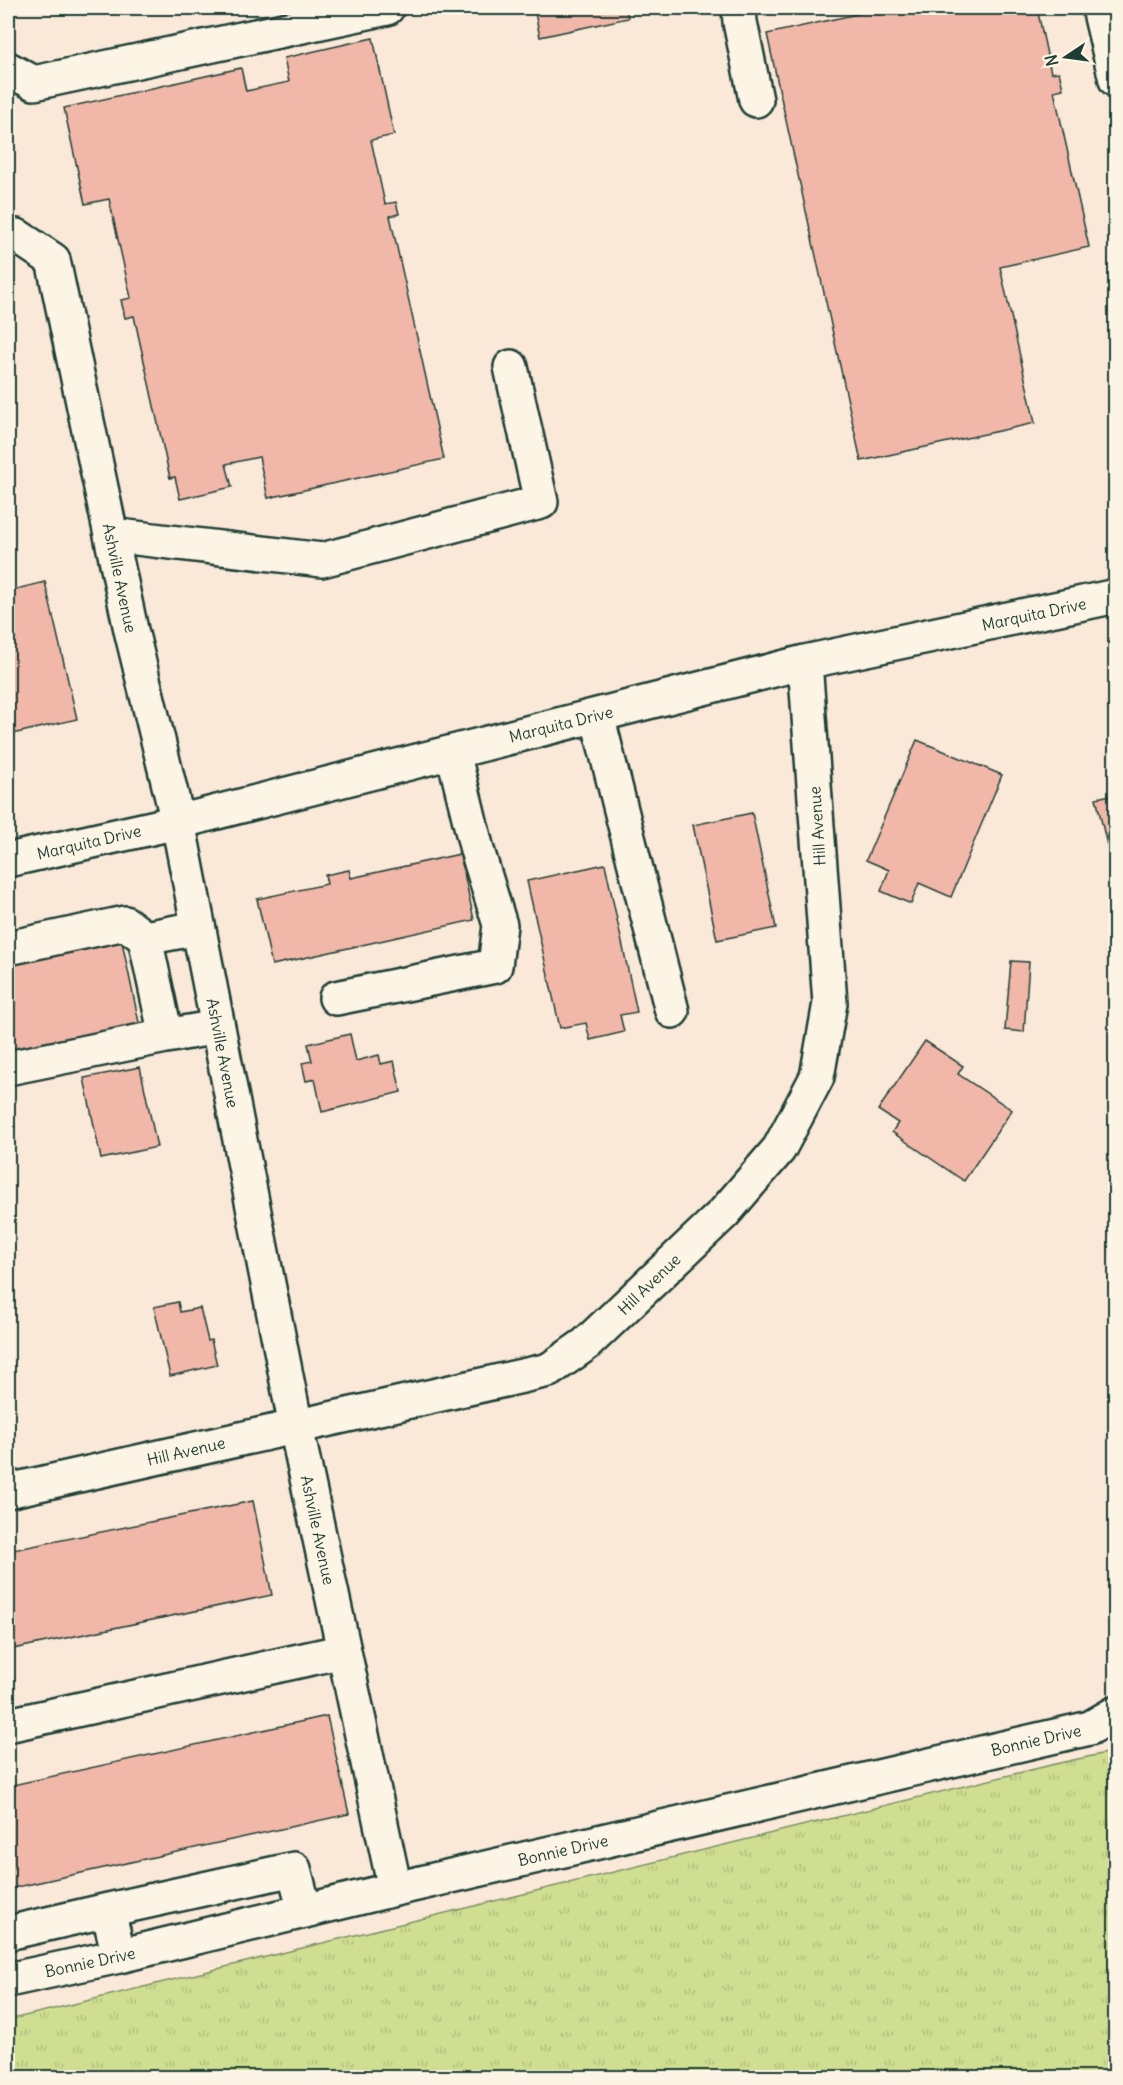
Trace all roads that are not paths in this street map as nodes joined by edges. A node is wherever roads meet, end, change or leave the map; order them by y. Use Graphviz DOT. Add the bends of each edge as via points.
graph roads {
  1 [pos="387,8"];
  2 [pos="739,8"];
  3 [pos="1099,8"];
  4 [pos="256,21"];
  5 [pos="8,69"];
  6 [pos="1116,80"];
  7 [pos="756,100"];
  8 [pos="12,237"];
  9 [pos="511,367"];
  10 [pos="111,535"];
  11 [pos="1116,596"];
  12 [pos="805,662"];
  13 [pos="597,715"];
  14 [pos="453,752"];
  15 [pos="178,822"];
  16 [pos="8,860"];
  17 [pos="198,928"];
  18 [pos="146,938"];
  19 [pos="8,948"];
  20 [pos="336,998"];
  21 [pos="672,1011"];
  22 [pos="218,1027"];
  23 [pos="166,1036"];
  24 [pos="8,1068"];
  25 [pos="296,1427"];
  26 [pos="8,1491"];
  27 [pos="344,1651"];
  28 [pos="1116,1713"];
  29 [pos="8,1725"];
  30 [pos="395,1889"];
  31 [pos="108,1910"];
  32 [pos="305,1911"];
  33 [pos="8,1933"];
  34 [pos="119,1956"];
  35 [pos="8,1980"];
  1 -- 4 [label="street"];
  2 -- 7 [label="street"];
  3 -- 6 [label="street"];
  4 -- 5 [label="street" via="34,83"];
  8 -- 10 [label="street, Ashville Avenue" via="53,260"];
  9 -- 10 [label="street" via="541,502 322,560"];
  10 -- 15 [label="street, Ashville Avenue"];
  11 -- 12 [label="street, Marquita Drive"];
  12 -- 13 [label="street, Marquita Drive"];
  12 -- 25 [label="street, Hill Avenue" via="830,1003 817,1077 779,1149 715,1221 586,1344 549,1370"];
  13 -- 14 [label="street, Marquita Drive"];
  13 -- 21 [label="street"];
  14 -- 15 [label="street, Marquita Drive"];
  14 -- 20 [label="street" via="500,924 495,966"];
  15 -- 16 [label="street, Marquita Drive"];
  15 -- 17 [label="street, Ashville Avenue"];
  17 -- 18 [label="street"];
  17 -- 22 [label="street, Ashville Avenue"];
  18 -- 19 [label="street" via="125,923"];
  18 -- 23 [label="street"];
  22 -- 23 [label="street"];
  22 -- 25 [label="street, Ashville Avenue"];
  23 -- 24 [label="street"];
  25 -- 26 [label="street, Hill Avenue"];
  25 -- 27 [label="street, Ashville Avenue"];
  27 -- 29 [label="street"];
  27 -- 30 [label="street, Ashville Avenue"];
  28 -- 30 [label="street, Bonnie Drive" via="1090,1728"];
  30 -- 32 [label="street, Bonnie Drive"];
  31 -- 32 [label="street" via="294,1869"];
  31 -- 33 [label="street"];
  31 -- 34 [label="street"];
  32 -- 34 [label="street, Bonnie Drive"];
  34 -- 35 [label="street, Bonnie Drive"];
}
